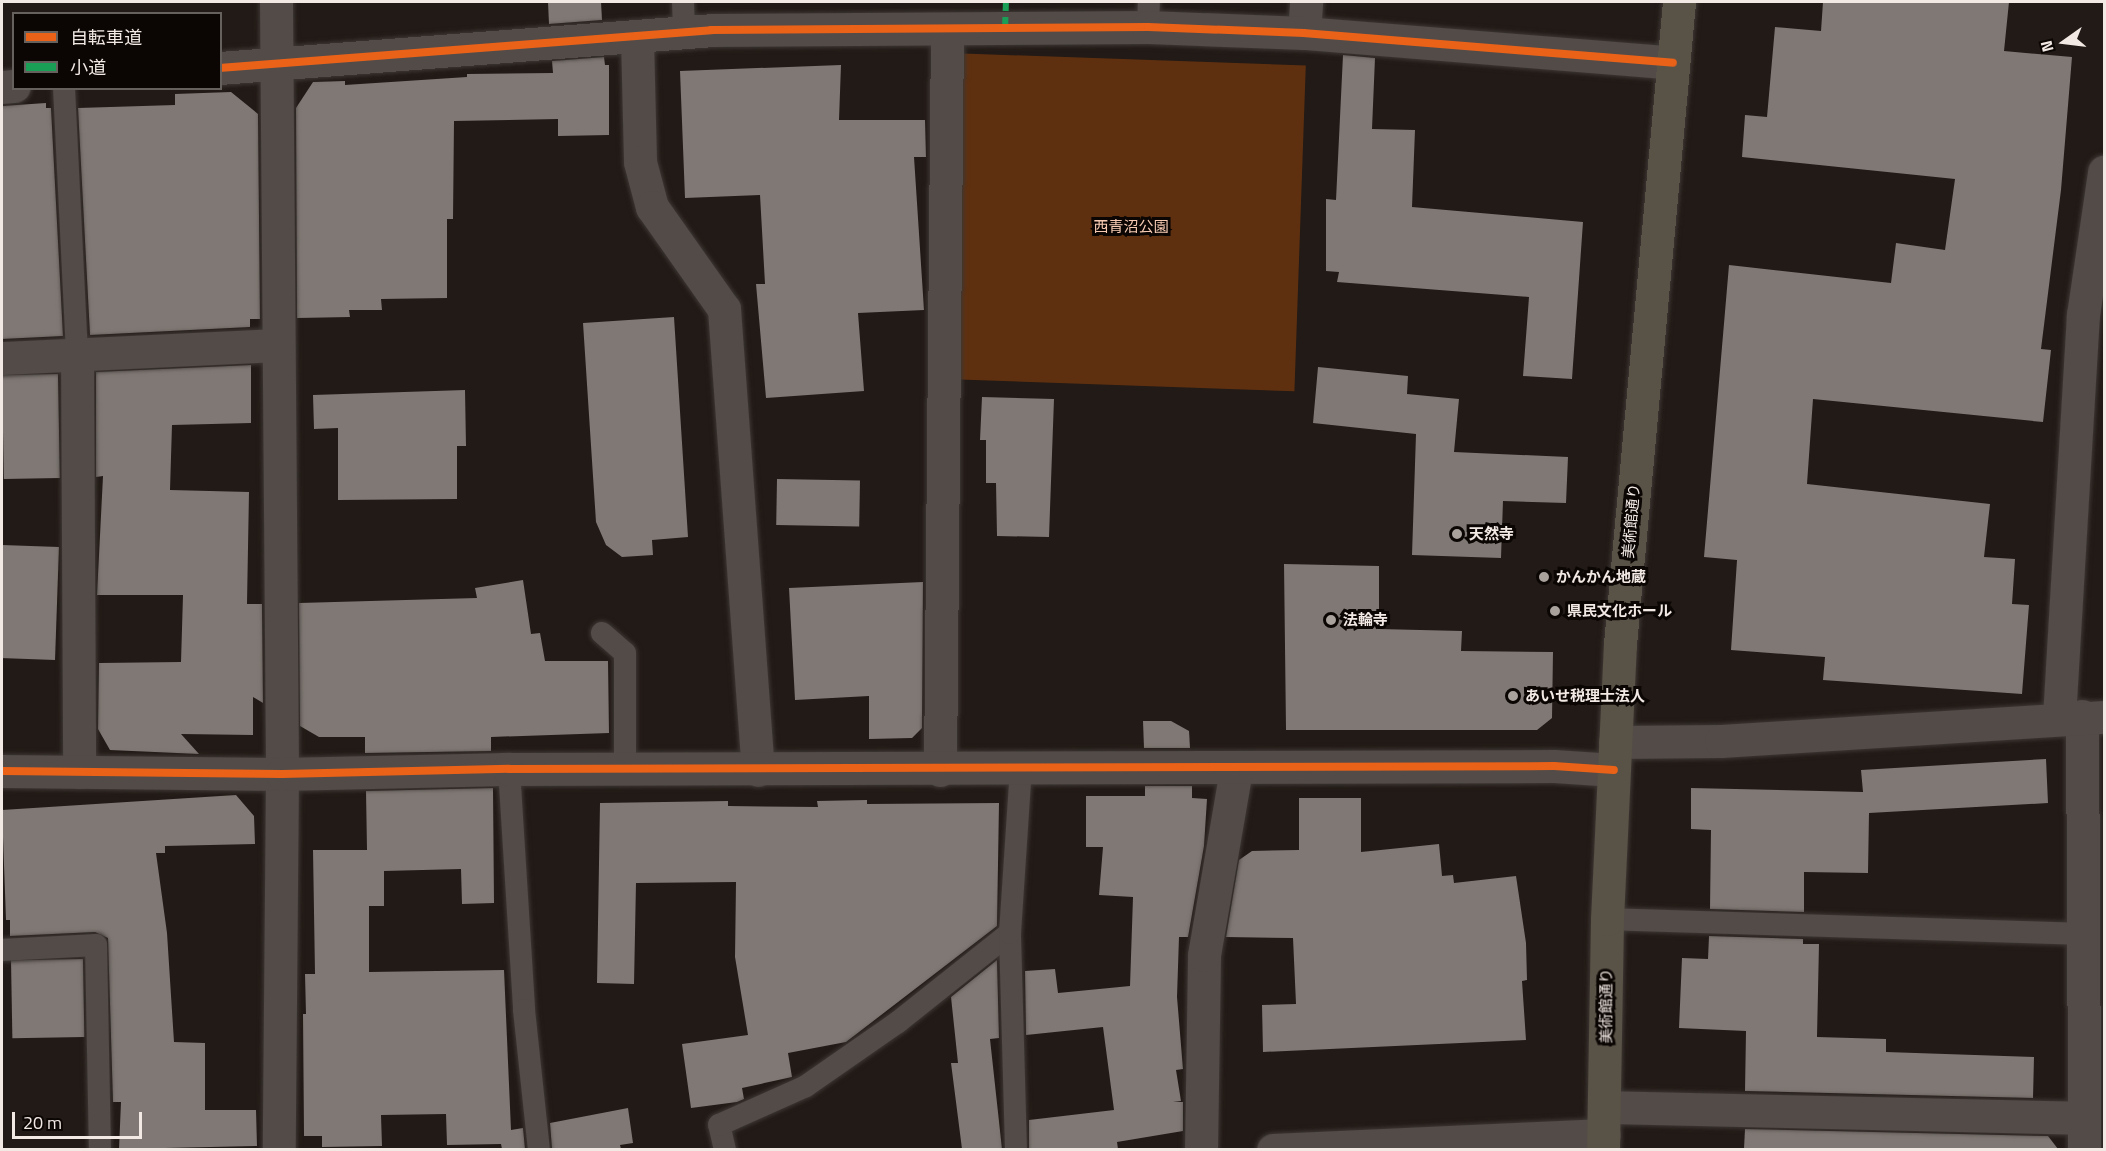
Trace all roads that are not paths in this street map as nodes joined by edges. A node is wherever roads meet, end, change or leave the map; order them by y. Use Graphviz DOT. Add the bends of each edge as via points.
graph roads {
  1 [pos="276,2"];
  2 [pos="683,2"];
  3 [pos="1679,2"];
  4 [pos="1149,14"];
  5 [pos="1305,17"];
  6 [pos="947,30"];
  7 [pos="684,34"];
  8 [pos="637,38"];
  9 [pos="277,63"];
  10 [pos="1673,63"];
  11 [pos="222,68"];
  12 [pos="64,90"];
  13 [pos="2104,172"];
  14 [pos="277,345"];
  15 [pos="77,354"];
  16 [pos="2,358"];
  17 [pos="602,633"];
  18 [pos="2082,717"];
  19 [pos="1614,756"];
  20 [pos="509,769"];
  21 [pos="1021,769"];
  22 [pos="1236,769"];
  23 [pos="758,770"];
  24 [pos="940,770"];
  25 [pos="2,771"];
  26 [pos="625,771"];
  27 [pos="79,772"];
  28 [pos="282,774"];
  29 [pos="1607,919"];
  30 [pos="1010,933"];
  31 [pos="2083,934"];
  32 [pos="2,950"];
  33 [pos="2091,1127"];
  34 [pos="1604,1130"];
  35 [pos="100,1149"];
  36 [pos="279,1149"];
  37 [pos="539,1149"];
  38 [pos="725,1149"];
  39 [pos="1016,1149"];
  40 [pos="1201,1149"];
  41 [pos="1273,1149"];
  1 -- 9 [label="street"];
  2 -- 7 [label="lane"];
  3 -- 10 [label="highway, 美術館通り"];
  4 -- 5 [label="street"];
  4 -- 6 [label="street"];
  5 -- 10 [label="street"];
  6 -- 7 [label="street" via="711,30"];
  6 -- 24 [label="street"];
  7 -- 8 [label="street"];
  8 -- 9 [label="street"];
  8 -- 23 [label="street" via="640,162 651,207 724,309"];
  9 -- 11 [label="street"];
  9 -- 14 [label="street"];
  10 -- 19 [label="highway, 美術館通り" via="1620,644"];
  12 -- 15 [label="lane"];
  13 -- 18 [label="street" via="2083,315"];
  14 -- 15 [label="street"];
  14 -- 28 [label="street"];
  15 -- 16 [label="street"];
  15 -- 27 [label="street"];
  17 -- 26 [label="lane" via="625,652"];
  18 -- 19 [label="street" via="1721,741"];
  18 -- 31 [label="street"];
  19 -- 22 [label="street" via="1554,766"];
  19 -- 29 [label="highway, 美術館通り"];
  20 -- 26 [label="street"];
  20 -- 28 [label="street"];
  20 -- 37 [label="lane" via="524,1010"];
  21 -- 22 [label="street"];
  21 -- 24 [label="street"];
  21 -- 30 [label="lane"];
  22 -- 40 [label="street" via="1204,955"];
  23 -- 24 [label="street"];
  23 -- 26 [label="street"];
  25 -- 27 [label="street"];
  27 -- 28 [label="street"];
  28 -- 36 [label="street"];
  29 -- 31 [label="lane"];
  29 -- 34 [label="highway, 美術館通り"];
  30 -- 38 [label="lane" via="898,1022 806,1086 719,1125"];
  30 -- 39 [label="lane"];
  31 -- 33 [label="street"];
  32 -- 35 [label="lane" via="96,945"];
  33 -- 34 [label="street"];
  34 -- 41 [label="street"];
}
